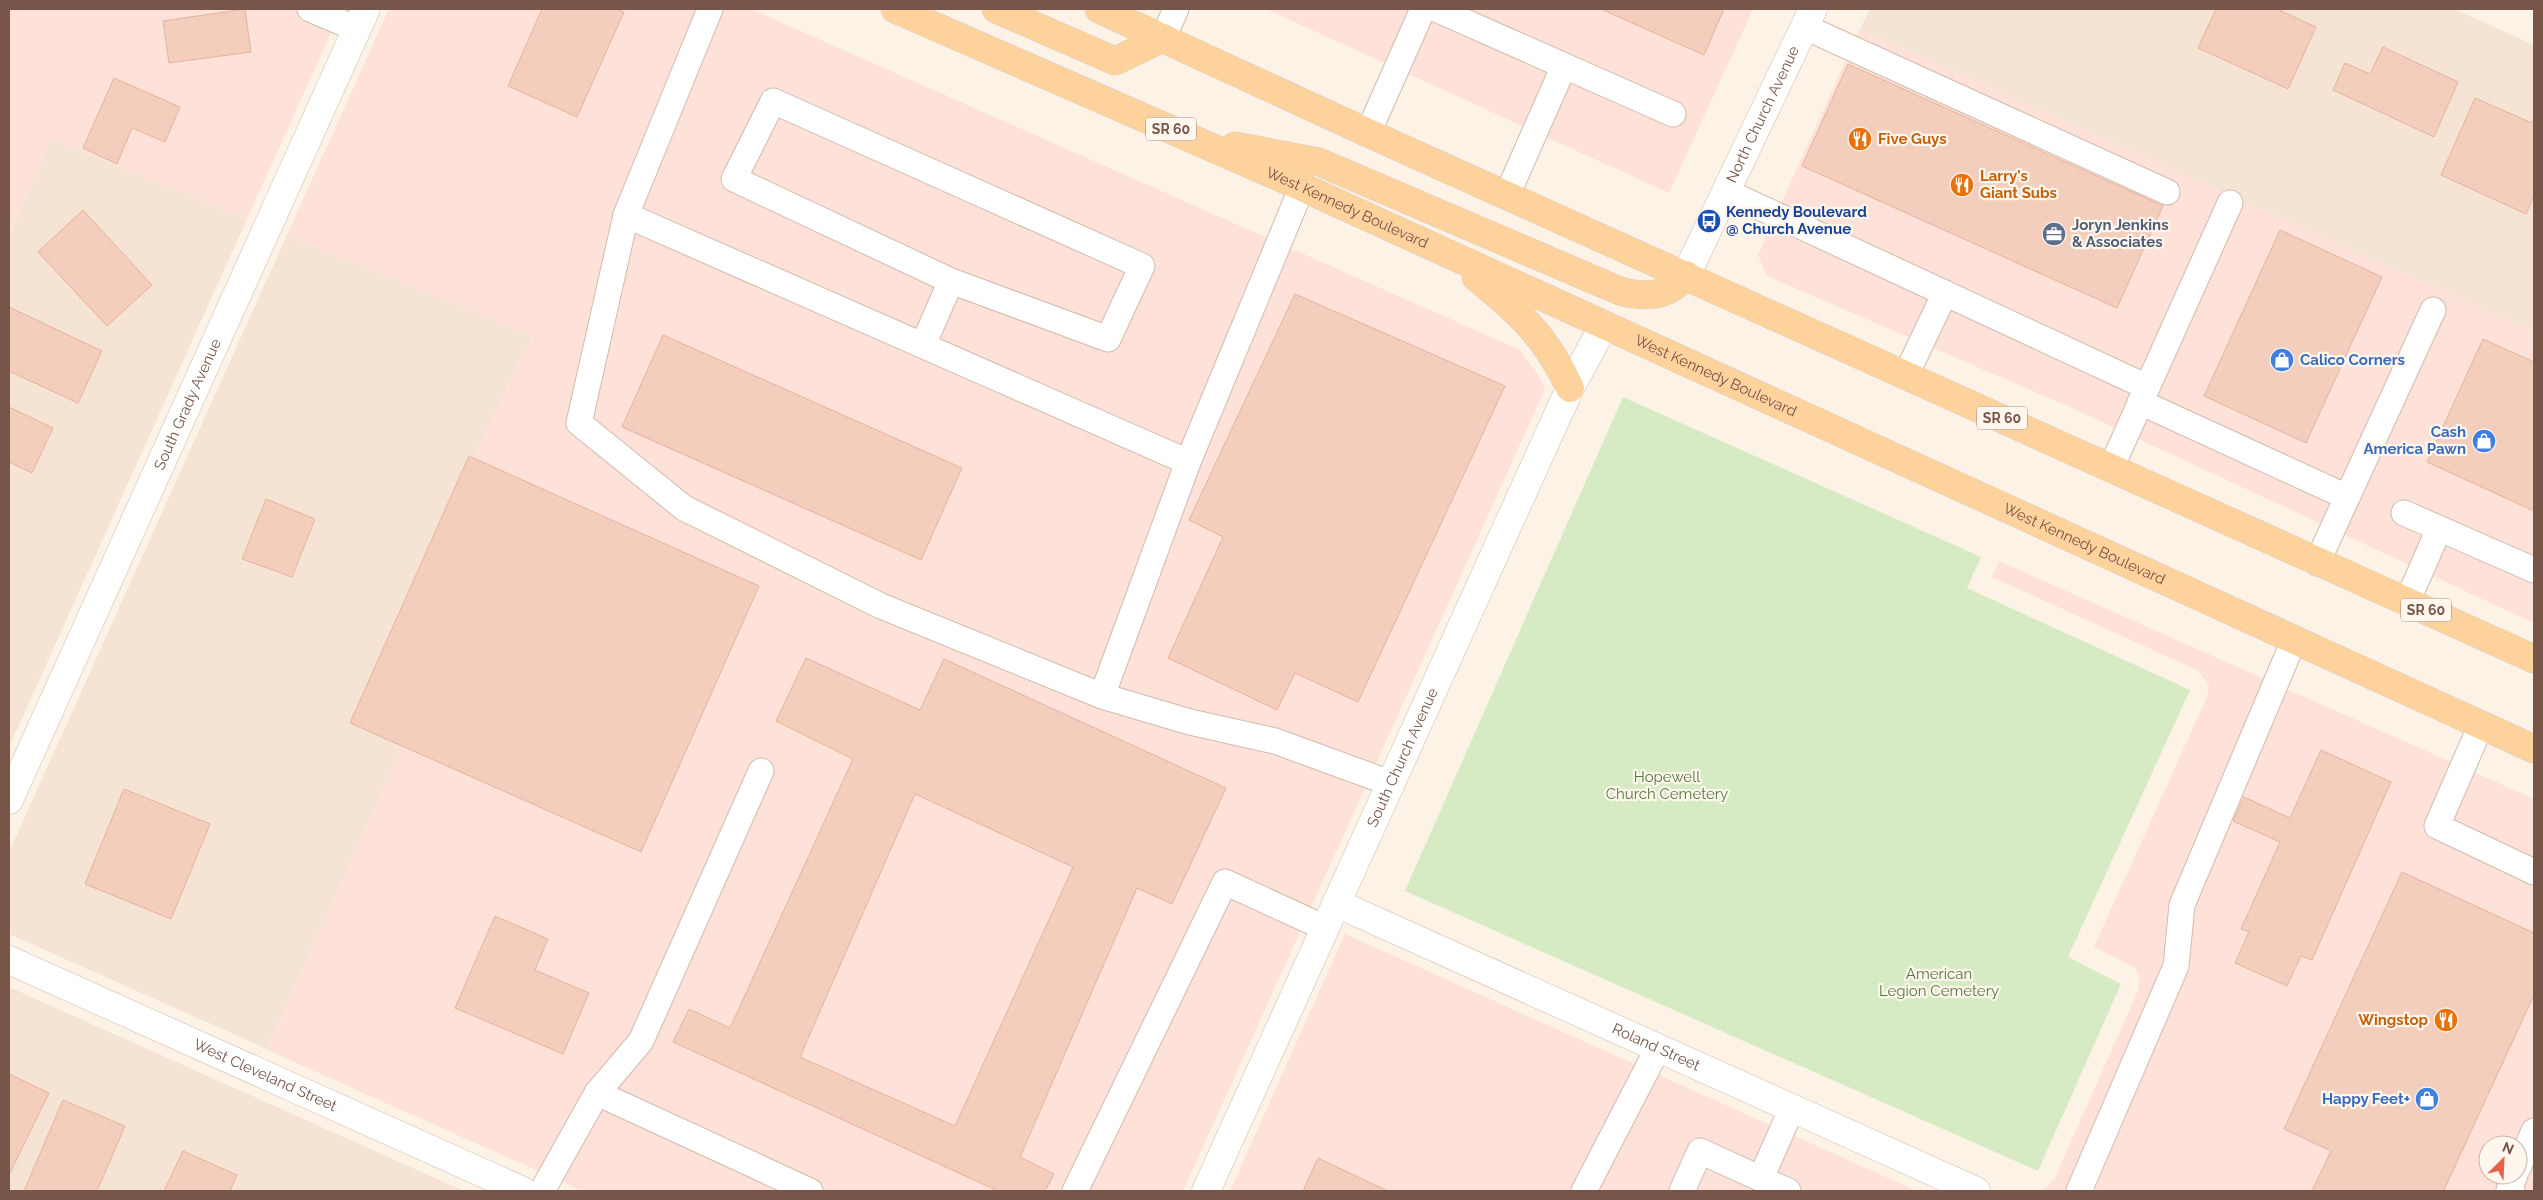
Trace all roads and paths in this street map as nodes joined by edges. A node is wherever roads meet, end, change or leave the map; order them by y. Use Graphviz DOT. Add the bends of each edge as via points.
graph roads {
  1 [pos="310,9"];
  2 [pos="710,9"];
  3 [pos="895,9"];
  4 [pos="996,9"];
  5 [pos="1099,9"];
  6 [pos="1176,9"];
  7 [pos="1423,9"];
  8 [pos="1436,9"];
  9 [pos="1809,18"];
  10 [pos="361,19"];
  11 [pos="1163,38"];
  12 [pos="1564,66"];
  13 [pos="1673,114"];
  14 [pos="1368,133"];
  15 [pos="1187,136"];
  16 [pos="1302,187"];
  17 [pos="1727,192"];
  18 [pos="2167,192"];
  19 [pos="1507,195"];
  20 [pos="2230,203"];
  21 [pos="626,215"];
  22 [pos="1445,253"];
  23 [pos="1686,275"];
  24 [pos="951,281"];
  25 [pos="1945,293"];
  26 [pos="2433,310"];
  27 [pos="1604,325"];
  28 [pos="923,345"];
  29 [pos="1906,375"];
  30 [pos="1570,388"];
  31 [pos="2144,394"];
  32 [pos="1188,462"];
  33 [pos="2111,468"];
  34 [pos="2347,497"];
  35 [pos="2404,514"];
  36 [pos="2439,529"];
  37 [pos="2317,562"];
  38 [pos="2534,570"];
  39 [pos="2407,602"];
  40 [pos="2294,640"];
  41 [pos="2533,655"];
  42 [pos="1102,696"];
  43 [pos="2480,724"];
  44 [pos="2534,749"];
  45 [pos="762,771"];
  46 [pos="1390,783"];
  47 [pos="9,800"];
  48 [pos="2534,872"];
  49 [pos="1336,903"];
  50 [pos="1325,928"];
  51 [pos="9,960"];
  52 [pos="1658,1048"];
  53 [pos="597,1093"];
  54 [pos="1792,1108"];
  55 [pos="2534,1131"];
  56 [pos="2528,1145"];
  57 [pos="1761,1178"];
  58 [pos="1950,1186"];
  59 [pos="523,1191"];
  60 [pos="542,1191"];
  61 [pos="810,1191"];
  62 [pos="1075,1191"];
  63 [pos="1206,1191"];
  64 [pos="1584,1191"];
  65 [pos="1682,1191"];
  66 [pos="1788,1191"];
  67 [pos="1976,1191"];
  68 [pos="2079,1191"];
  1 -- 10 [label="lane"];
  2 -- 21 [label="lane"];
  3 -- 15 [label="main road, West Kennedy Boulevard / SR 60"];
  4 -- 11 [label="main road" via="1115,60"];
  5 -- 11 [label="main road, SR 60"];
  6 -- 11 [label="lane"];
  7 -- 14 [label="lane"];
  8 -- 12 [label="lane"];
  9 -- 17 [label="street, North Church Avenue"];
  9 -- 18 [label="lane"];
  10 -- 47 [label="street, South Grady Avenue"];
  11 -- 14 [label="main road, SR 60"];
  12 -- 13 [label="lane"];
  12 -- 19 [label="lane"];
  14 -- 19 [label="main road, SR 60"];
  15 -- 16 [label="main road, West Kennedy Boulevard / SR 60"];
  15 -- 23 [label="main road" via="1319,162 1620,291 1635,295 1659,294 1679,284"];
  16 -- 22 [label="main road, West Kennedy Boulevard / SR 60"];
  16 -- 32 [label="lane"];
  17 -- 23 [label="street, North Church Avenue"];
  17 -- 25 [label="lane"];
  19 -- 23 [label="main road, SR 60"];
  20 -- 31 [label="lane"];
  21 -- 28 [label="lane"];
  21 -- 42 [label="lane" via="578,423 684,508 881,606"];
  22 -- 27 [label="main road, West Kennedy Boulevard / SR 60"];
  22 -- 30 [label="main road" via="1514,308 1539,334 1557,360"];
  23 -- 29 [label="main road, SR 60"];
  24 -- 24 [label="lane" via="734,179 773,101 1142,266 1108,339"];
  24 -- 28 [label="lane"];
  25 -- 29 [label="lane"];
  25 -- 31 [label="lane"];
  26 -- 34 [label="lane"];
  27 -- 30 [label="street, South Church Avenue"];
  27 -- 40 [label="main road, West Kennedy Boulevard / SR 60"];
  28 -- 32 [label="lane"];
  29 -- 33 [label="main road, SR 60"];
  30 -- 46 [label="street, South Church Avenue"];
  31 -- 33 [label="lane"];
  31 -- 34 [label="lane"];
  32 -- 42 [label="lane"];
  33 -- 37 [label="main road, SR 60"];
  34 -- 37 [label="lane"];
  35 -- 36 [label="lane"];
  36 -- 38 [label="lane"];
  36 -- 39 [label="lane"];
  37 -- 39 [label="main road, SR 60"];
  39 -- 41 [label="main road, SR 60"];
  40 -- 43 [label="main road, West Kennedy Boulevard / SR 60"];
  40 -- 68 [label="lane" via="2182,905 2176,966"];
  42 -- 46 [label="lane" via="1190,722 1275,741"];
  43 -- 44 [label="main road, West Kennedy Boulevard / SR 60"];
  43 -- 48 [label="lane" via="2437,826"];
  45 -- 53 [label="lane" via="641,1041"];
  46 -- 49 [label="street, South Church Avenue"];
  49 -- 50 [label="street, South Church Avenue"];
  49 -- 52 [label="street, Roland Street"];
  50 -- 62 [label="lane" via="1225,882"];
  50 -- 63 [label="street, South Church Avenue"];
  51 -- 59 [label="street, West Cleveland Street"];
  52 -- 54 [label="street, Roland Street"];
  52 -- 64 [label="lane"];
  53 -- 60 [label="lane"];
  53 -- 61 [label="lane"];
  54 -- 57 [label="lane"];
  54 -- 58 [label="street, Roland Street"];
  55 -- 56 [label="lane"];
  57 -- 65 [label="lane" via="1700,1151"];
  57 -- 66 [label="lane"];
  58 -- 67 [label="street, Roland Street"];
}
